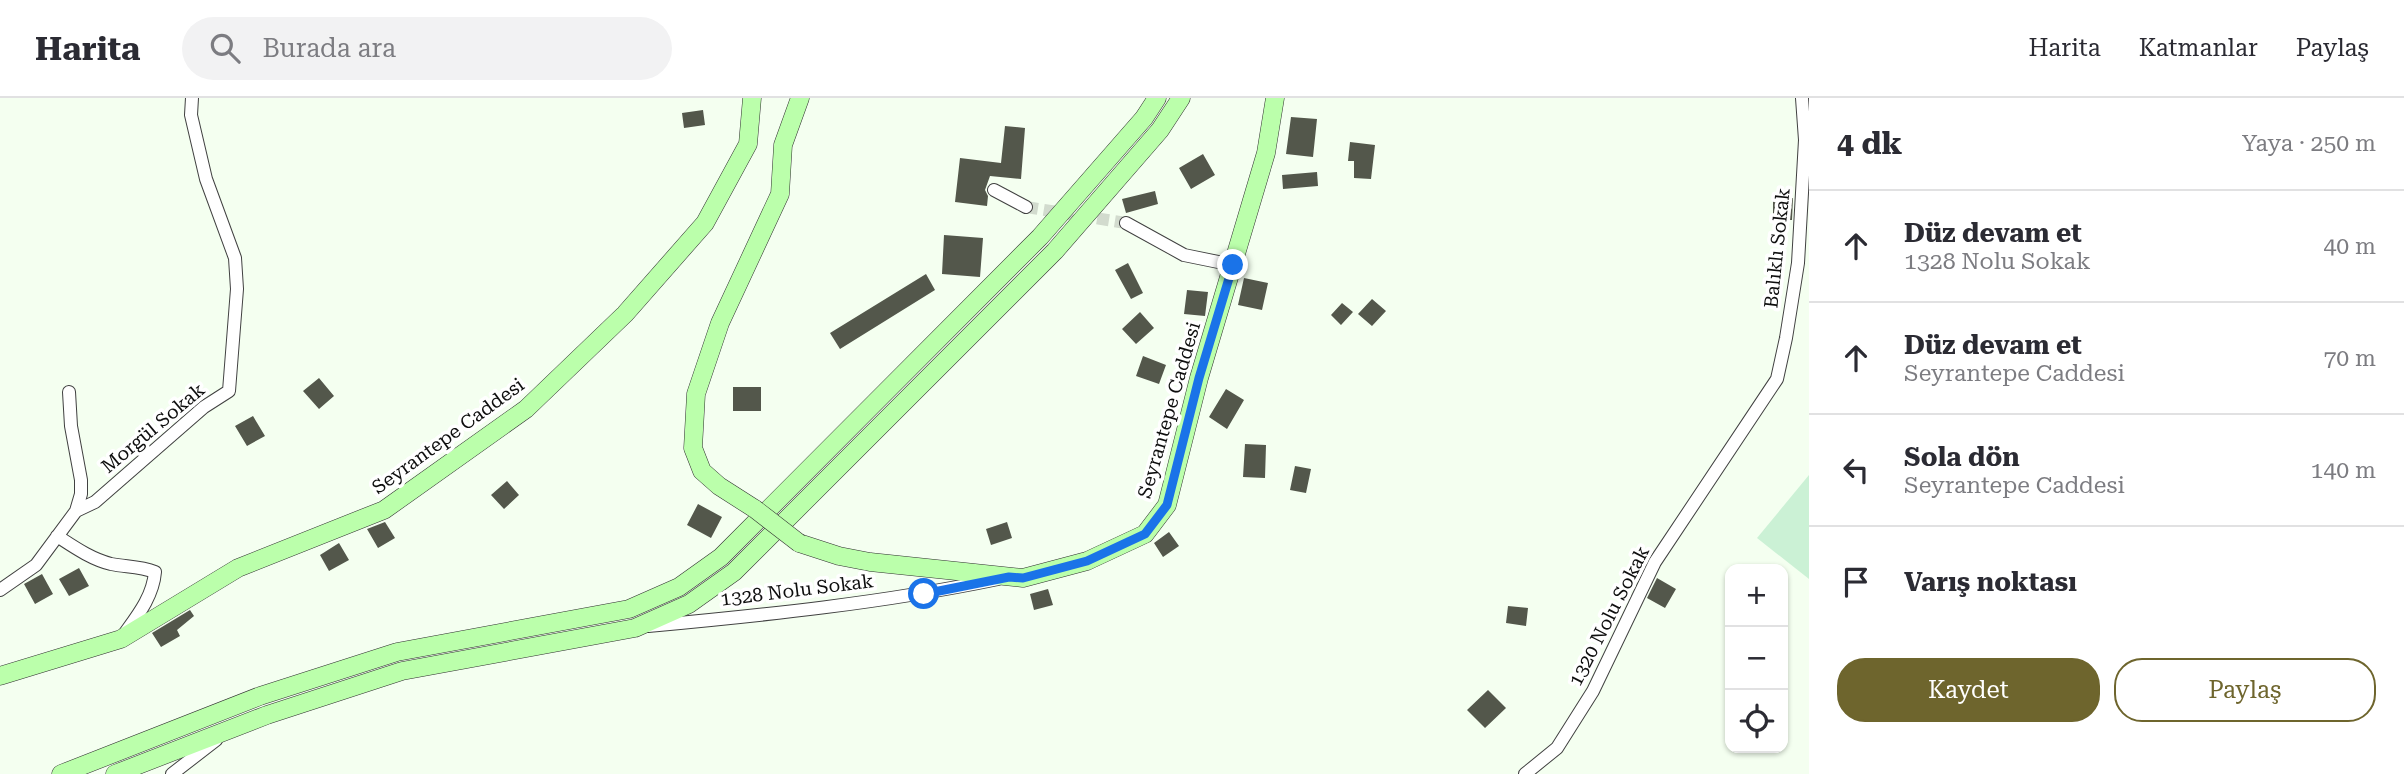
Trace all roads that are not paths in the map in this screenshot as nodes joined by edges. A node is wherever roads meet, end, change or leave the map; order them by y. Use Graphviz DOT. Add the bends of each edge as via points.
graph roads {
  1 [pos="192,98"];
  2 [pos="752,98"];
  3 [pos="800,98"];
  4 [pos="1157,98"];
  5 [pos="1181,98"];
  6 [pos="1275,98"];
  7 [pos="1802,98"];
  8 [pos="994,190"];
  9 [pos="1026,207"];
  10 [pos="1126,223"];
  11 [pos="1233,265"];
  12 [pos="69,392"];
  13 [pos="1766,397"];
  14 [pos="76,511"];
  15 [pos="57,536"];
  16 [pos="1009,577"];
  17 [pos="0,590"];
  18 [pos="631,628"];
  19 [pos="121,639"];
  20 [pos="0,676"];
  21 [pos="230,729"];
  22 [pos="61,774"];
  23 [pos="115,774"];
  24 [pos="172,774"];
  25 [pos="1525,774"];
  1 -- 14 [label="street, Morgül Sokak" via="191,115 206,179 235,258 229,391 204,407 95,502"];
  2 -- 19 [label="main road, Seyrantepe Caddesi" via="748,144 705,223 625,314 526,409 384,509 238,568"];
  3 -- 16 [label="main road, Seyrantepe Caddesi, bridge" via="783,145 780,194 720,323 696,394 693,448 702,471 799,543 870,562"];
  4 -- 22 [label="main road" via="1040,237 721,557 679,587 629,609 397,652 260,696"];
  5 -- 18 [label="main road" via="1160,130 1055,251 734,572 689,604"];
  6 -- 11 [label="main road, Seyrantepe Caddesi" via="1266,153"];
  7 -- 13 [label="street, Balıklı Sokak" via="1805,140 1798,263 1777,379"];
  8 -- 9 [label="street"];
  10 -- 11 [label="street" via="1184,255"];
  11 -- 16 [label="main road, Seyrantepe Caddesi" via="1167,505 1145,534 1087,561 1023,578"];
  12 -- 14 [label="street, Morgül Sokak" via="81,480"];
  13 -- 25 [label="street, 1320 Nolu Sokak" via="1655,562 1593,691 1557,748"];
  14 -- 15 [label="street"];
  15 -- 17 [label="street" via="36,565"];
  15 -- 19 [label="street" via="111,564 155,572 146,603"];
  16 -- 18 [label="street, 1328 Nolu Sokak" via="924,594"];
  18 -- 21 [label="main road" via="402,671"];
  19 -- 20 [label="main road, Seyrantepe Caddesi"];
  21 -- 23 [label="main road"];
  21 -- 24 [label="street"];
}
